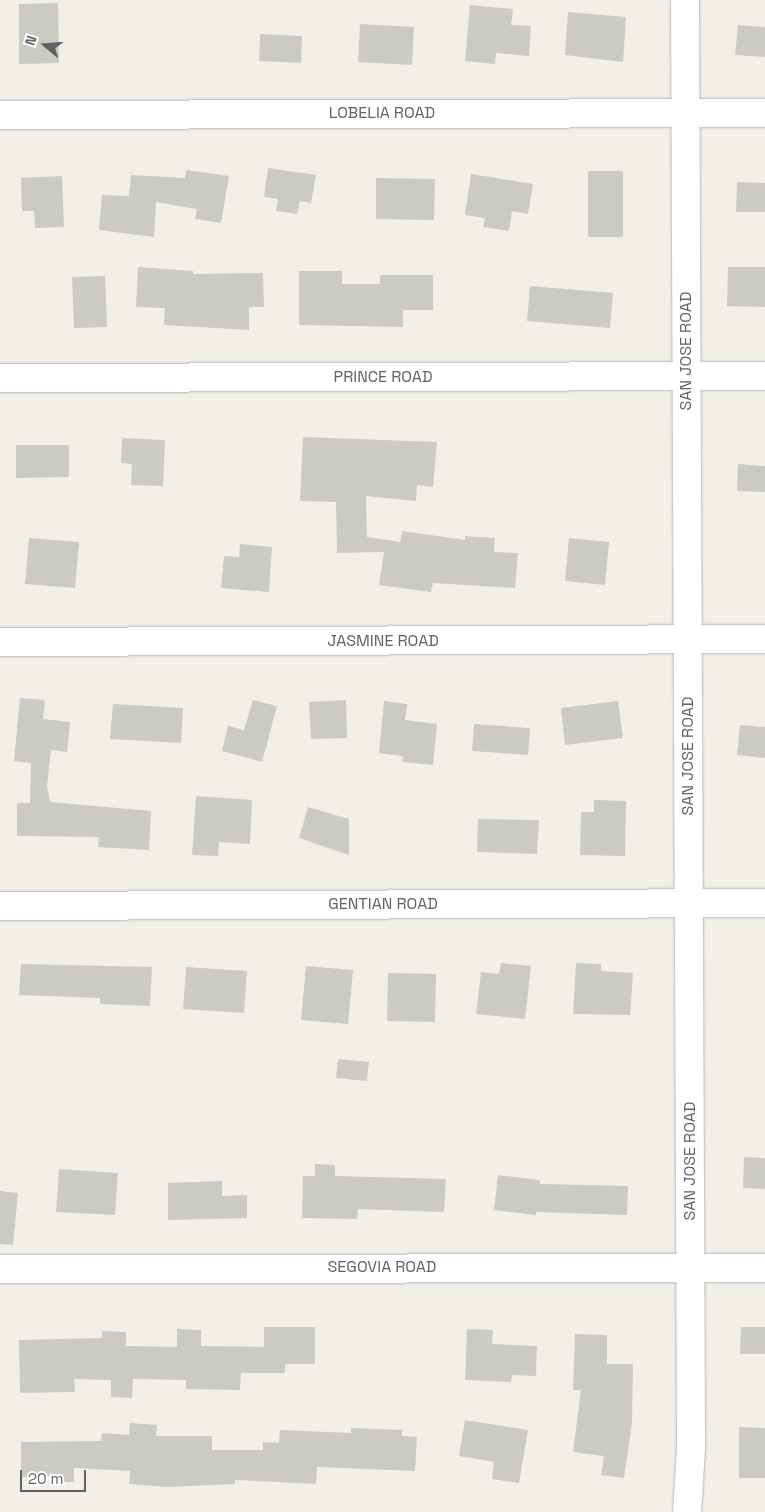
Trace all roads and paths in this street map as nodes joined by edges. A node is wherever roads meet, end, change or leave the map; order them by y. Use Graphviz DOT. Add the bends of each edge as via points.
graph roads {
  1 [pos="685,0"];
  2 [pos="685,113"];
  3 [pos="765,113"];
  4 [pos="0,115"];
  5 [pos="686,376"];
  6 [pos="765,376"];
  7 [pos="0,378"];
  8 [pos="765,639"];
  9 [pos="688,640"];
  10 [pos="0,642"];
  11 [pos="765,903"];
  12 [pos="689,905"];
  13 [pos="0,906"];
  14 [pos="690,1268"];
  15 [pos="765,1268"];
  16 [pos="0,1269"];
  17 [pos="687,1512"];
  1 -- 2 [label="street, SAN JOSE ROAD"];
  2 -- 3 [label="street, LOBELIA ROAD"];
  2 -- 4 [label="street, LOBELIA ROAD"];
  2 -- 5 [label="street, SAN JOSE ROAD"];
  5 -- 6 [label="street, PRINCE ROAD"];
  5 -- 7 [label="street, PRINCE ROAD"];
  5 -- 9 [label="street, SAN JOSE ROAD"];
  8 -- 9 [label="street, JASMINE ROAD"];
  9 -- 10 [label="street, JASMINE ROAD"];
  9 -- 12 [label="street, SAN JOSE ROAD"];
  11 -- 12 [label="street, GENTIAN ROAD"];
  12 -- 13 [label="street, GENTIAN ROAD"];
  12 -- 14 [label="street, SAN JOSE ROAD"];
  14 -- 15 [label="street, SEGOVIA ROAD"];
  14 -- 16 [label="street, SEGOVIA ROAD"];
  14 -- 17 [label="street, SAN JOSE ROAD" via="691,1449"];
}
